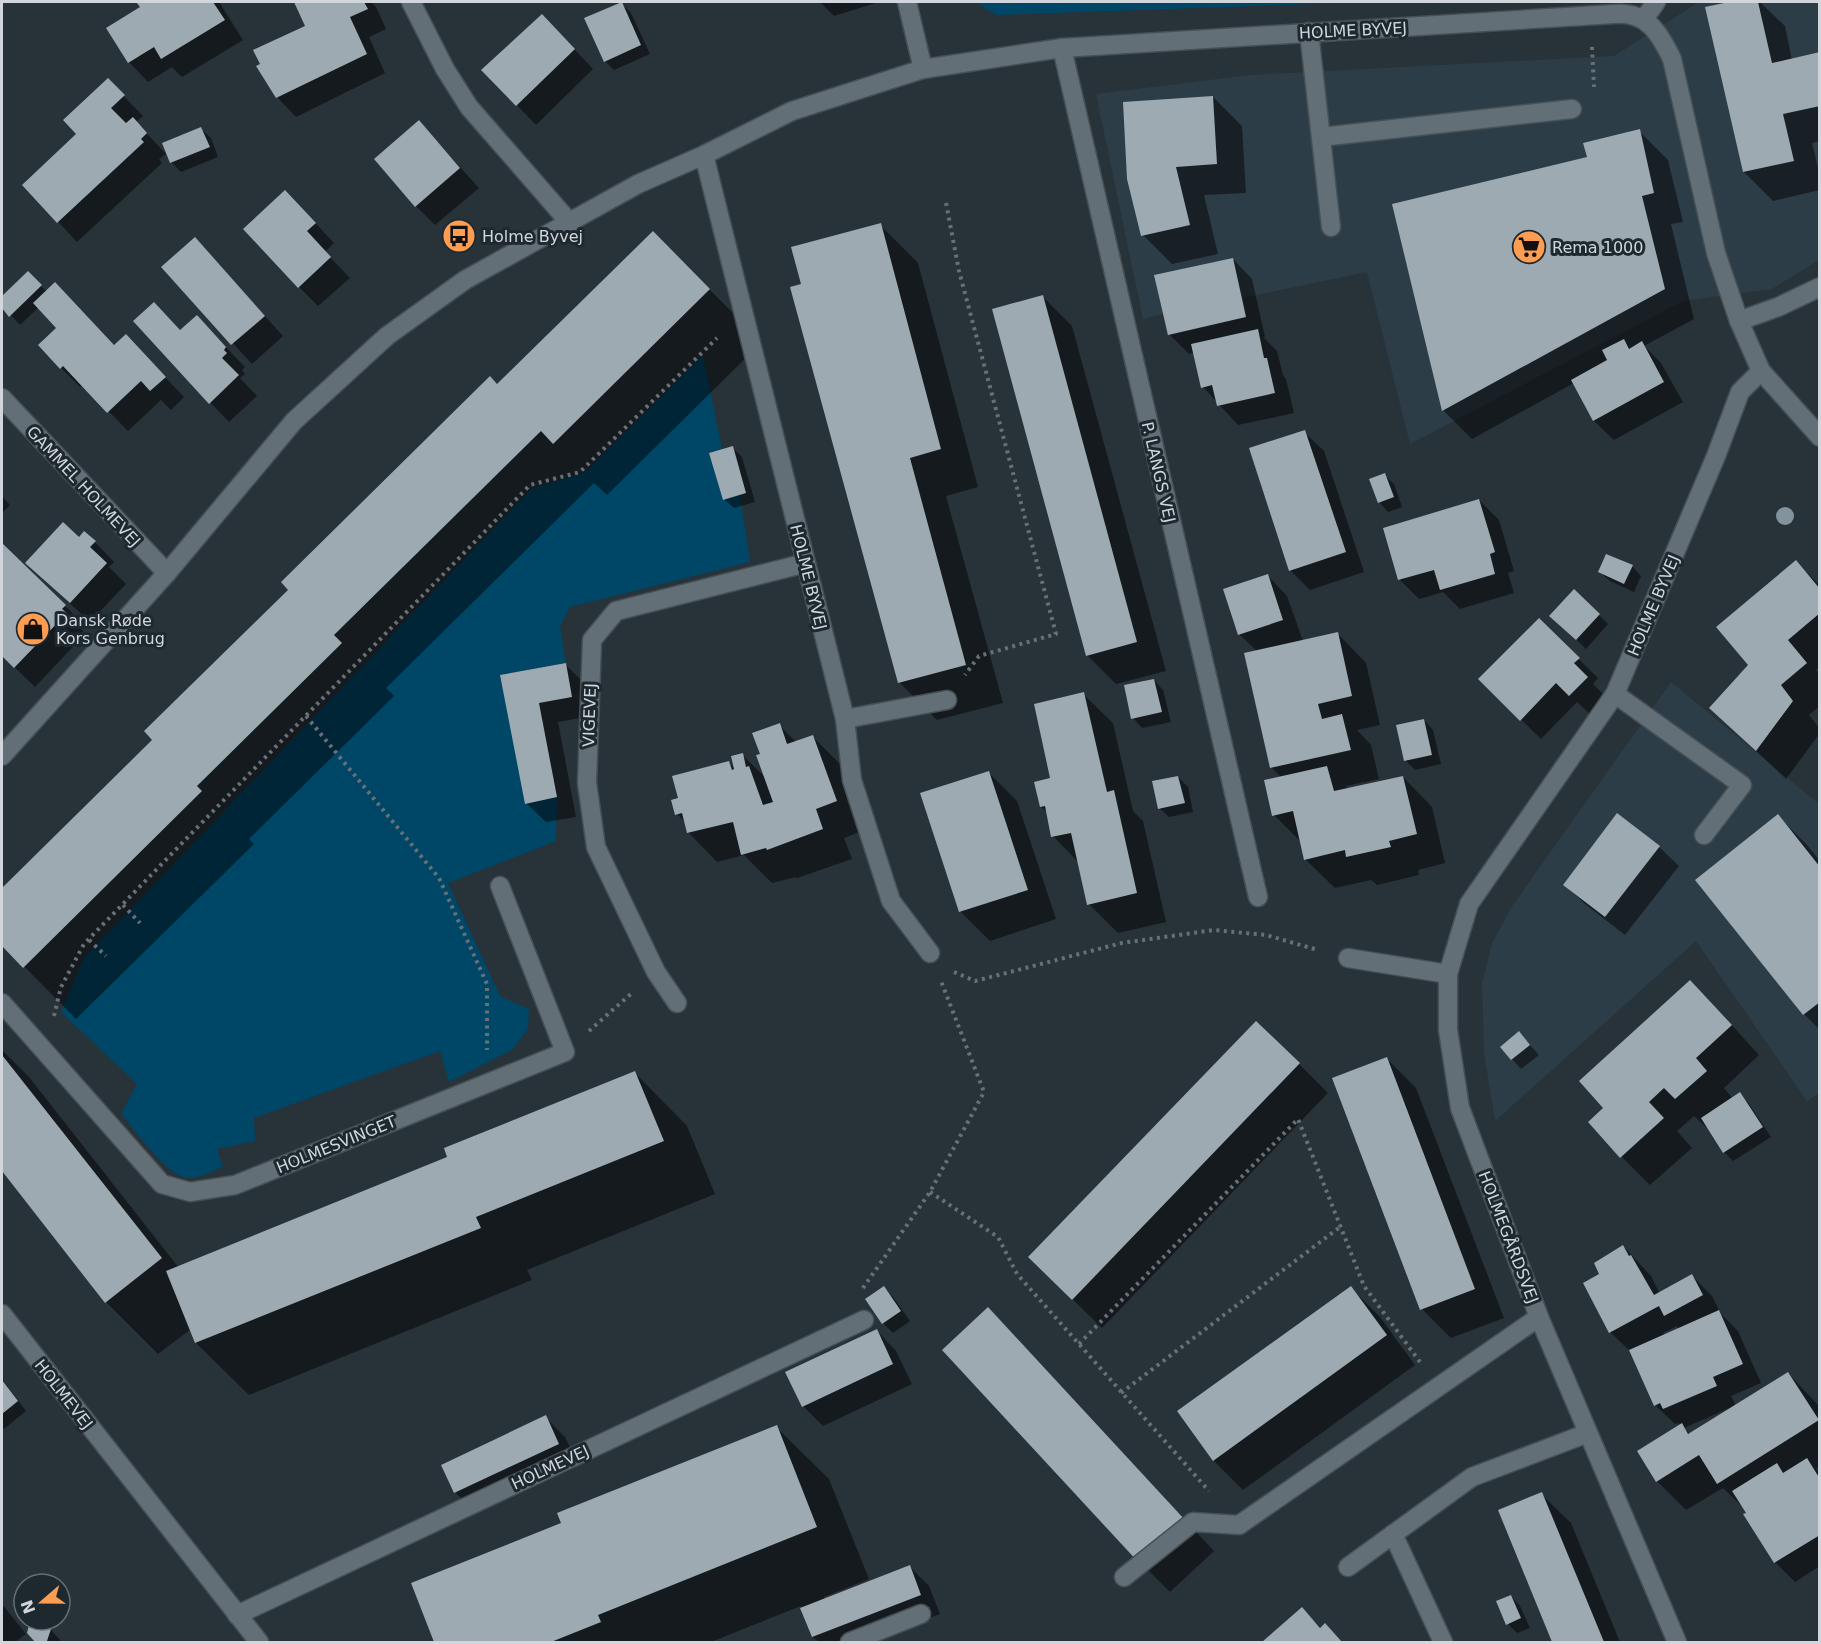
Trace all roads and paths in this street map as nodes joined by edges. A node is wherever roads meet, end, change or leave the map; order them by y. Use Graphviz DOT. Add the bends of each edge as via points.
graph roads {
  1 [pos="411,2"];
  2 [pos="907,2"];
  3 [pos="1656,2"];
  4 [pos="1589,16"];
  5 [pos="1644,19"];
  6 [pos="1310,32"];
  7 [pos="1062,48"];
  8 [pos="922,69"];
  9 [pos="1572,109"];
  10 [pos="1321,137"];
  11 [pos="704,155"];
  12 [pos="946,203"];
  13 [pos="570,223"];
  14 [pos="1330,227"];
  15 [pos="1820,287"];
  16 [pos="743,312"];
  17 [pos="1739,321"];
  18 [pos="1761,371"];
  19 [pos="2,398"];
  20 [pos="1820,437"];
  21 [pos="806,563"];
  22 [pos="167,573"];
  23 [pos="1615,694"];
  24 [pos="947,700"];
  25 [pos="306,716"];
  26 [pos="844,719"];
  27 [pos="2,756"];
  28 [pos="1521,828"];
  29 [pos="1704,835"];
  30 [pos="500,886"];
  31 [pos="1258,897"];
  32 [pos="123,905"];
  33 [pos="140,923"];
  34 [pos="89,940"];
  35 [pos="930,953"];
  36 [pos="106,956"];
  37 [pos="1348,958"];
  38 [pos="656,972"];
  39 [pos="1448,974"];
  40 [pos="677,1003"];
  41 [pos="2,1004"];
  42 [pos="45,1052"];
  43 [pos="565,1052"];
  44 [pos="488,1083"];
  45 [pos="930,1192"];
  46 [pos="1340,1227"];
  47 [pos="2,1314"];
  48 [pos="1539,1317"];
  49 [pos="864,1320"];
  50 [pos="1079,1344"];
  51 [pos="1438,1386"];
  52 [pos="1121,1393"];
  53 [pos="1587,1433"];
  54 [pos="1239,1525"];
  55 [pos="1393,1534"];
  56 [pos="1348,1567"];
  57 [pos="1124,1577"];
  58 [pos="921,1614"];
  59 [pos="237,1615"];
  60 [pos="259,1642"];
  61 [pos="850,1642"];
  62 [pos="1443,1642"];
  63 [pos="1677,1642"];
  1 -- 13 [label="street" via="469,107"];
  2 -- 8 [label="street"];
  3 -- 5 [label="street"];
  4 -- 5 [label="street, HOLME BYVEJ" via="1625,13"];
  4 -- 6 [label="street, HOLME BYVEJ"];
  4 -- 9 [label="path" via="1594,88"];
  5 -- 17 [label="street" via="1664,42 1672,59 1716,253"];
  6 -- 7 [label="street, HOLME BYVEJ"];
  6 -- 10 [label="street"];
  7 -- 8 [label="street, HOLME BYVEJ"];
  7 -- 31 [label="street, P. LANGS VEJ"];
  8 -- 11 [label="street, HOLME BYVEJ" via="792,111"];
  9 -- 10 [label="street"];
  10 -- 14 [label="street"];
  11 -- 13 [label="street, HOLME BYVEJ" via="638,184"];
  11 -- 16 [label="street, HOLME BYVEJ"];
  12 -- 24 [label="path" via="958,271 1056,634 979,656"];
  13 -- 22 [label="street, HOLME BYVEJ" via="465,280 387,336 294,421"];
  15 -- 17 [label="street"];
  16 -- 21 [label="street, HOLME BYVEJ"];
  16 -- 25 [label="path" via="580,472 530,485"];
  17 -- 18 [label="street"];
  18 -- 20 [label="street"];
  18 -- 23 [label="street, HOLME BYVEJ" via="1740,392"];
  19 -- 22 [label="street, GAMMEL HOLMEVEJ"];
  21 -- 26 [label="street, HOLME BYVEJ"];
  21 -- 38 [label="street, VIGEVEJ" via="616,611 592,640 587,783 596,847"];
  22 -- 27 [label="street, HOLME BYVEJ"];
  23 -- 28 [label="street, HOLME BYVEJ"];
  23 -- 29 [label="street" via="1742,785"];
  24 -- 26 [label="street"];
  25 -- 32 [label="path"];
  25 -- 44 [label="path" via="439,878 487,984"];
  26 -- 35 [label="street, HOLME BYVEJ" via="852,780 891,901"];
  28 -- 39 [label="street, HOLMEGÅRDSVEJ" via="1469,904"];
  30 -- 43 [label="street"];
  32 -- 33 [label="path"];
  32 -- 34 [label="path"];
  34 -- 36 [label="path"];
  34 -- 42 [label="path" via="61,987"];
  35 -- 37 [label="path" via="953,971 975,981 1122,943 1214,930 1266,935"];
  35 -- 45 [label="path" via="984,1092"];
  37 -- 39 [label="street"];
  38 -- 40 [label="street, VIGEVEJ"];
  38 -- 43 [label="path"];
  39 -- 48 [label="street, HOLMEGÅRDSVEJ" via="1448,1030 1460,1108"];
  41 -- 42 [label="street, HOLMESVINGET"];
  42 -- 44 [label="street, HOLMESVINGET" via="162,1184 190,1192 235,1185"];
  43 -- 44 [label="street, HOLMESVINGET"];
  45 -- 49 [label="path" via="861,1292"];
  45 -- 50 [label="path" via="998,1237 1017,1274"];
  46 -- 50 [label="path" via="1298,1119"];
  46 -- 51 [label="path" via="1364,1286"];
  46 -- 52 [label="path"];
  47 -- 59 [label="street, HOLMEVEJ"];
  48 -- 51 [label="street"];
  48 -- 53 [label="street, HOLMEGÅRDSVEJ"];
  49 -- 59 [label="street, HOLMEVEJ"];
  50 -- 52 [label="path"];
  51 -- 54 [label="street"];
  52 -- 54 [label="path"];
  53 -- 55 [label="street" via="1472,1477"];
  53 -- 63 [label="street, HOLMEGÅRDSVEJ"];
  54 -- 57 [label="street" via="1193,1522"];
  55 -- 56 [label="street"];
  55 -- 62 [label="street"];
  58 -- 61 [label="street"];
  59 -- 60 [label="street, HOLMEVEJ"];
}
